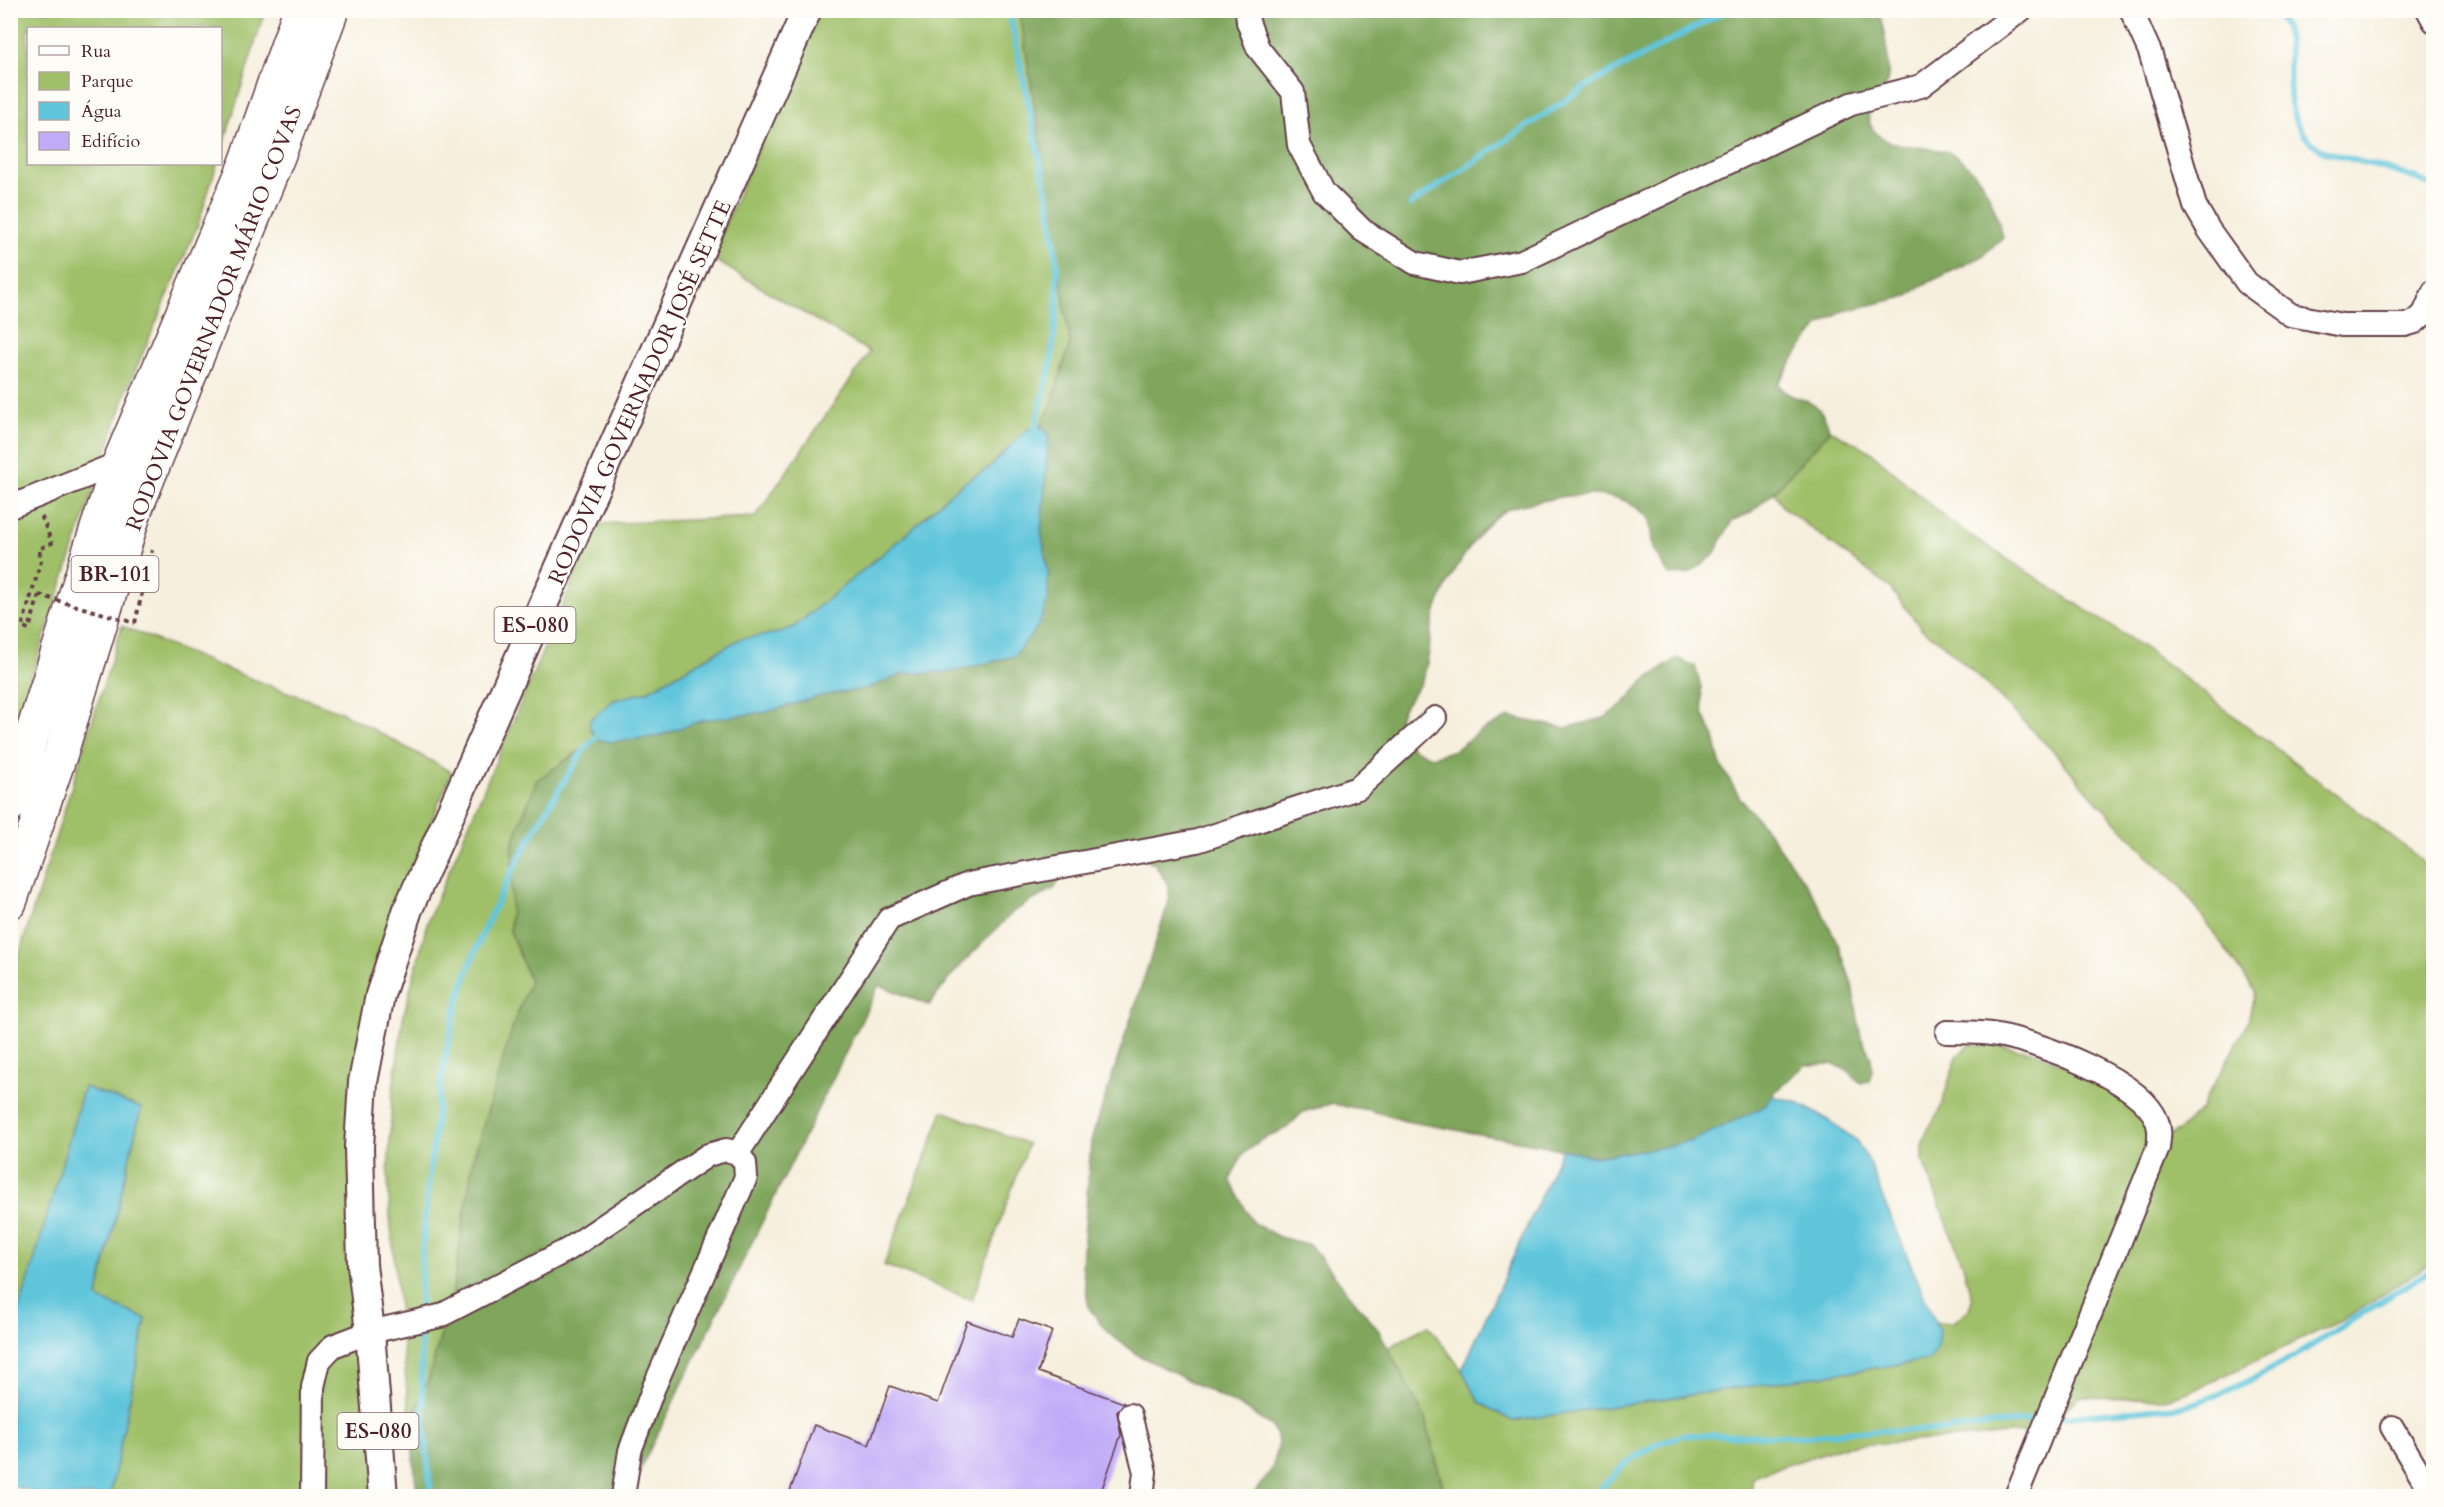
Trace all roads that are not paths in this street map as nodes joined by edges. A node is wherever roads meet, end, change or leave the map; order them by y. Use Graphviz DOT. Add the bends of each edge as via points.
graph roads {
  1 [pos="300,10"];
  2 [pos="332,10"];
  3 [pos="807,10"];
  4 [pos="1247,10"];
  5 [pos="2021,10"];
  6 [pos="2131,10"];
  7 [pos="2428,10"];
  8 [pos="2433,21"];
  9 [pos="2433,291"];
  10 [pos="119,463"];
  11 [pos="10,507"];
  12 [pos="1435,718"];
  13 [pos="10,805"];
  14 [pos="10,902"];
  15 [pos="1947,1032"];
  16 [pos="738,1153"];
  17 [pos="370,1332"];
  18 [pos="1130,1415"];
  19 [pos="2392,1427"];
  20 [pos="312,1497"];
  21 [pos="383,1497"];
  22 [pos="623,1497"];
  23 [pos="1142,1497"];
  24 [pos="2016,1497"];
  25 [pos="2433,1497"];
  1 -- 10 [label="highway, RODOVIA GOVERNADOR MÁRIO COVAS / BR-101" via="246,163"];
  2 -- 14 [label="highway, RODOVIA GOVERNADOR MÁRIO COVAS / BR-101" via="279,154 136,508 60,756"];
  3 -- 17 [label="main road, RODOVIA GOVERNADOR JOSÉ SETTE / ES-080" via="405,920 380,995 363,1082 358,1147 362,1265"];
  4 -- 5 [label="street" via="1258,48 1293,92 1299,145 1324,192 1362,230 1415,262 1460,273 1522,261 1851,104 1922,86"];
  6 -- 9 [label="street" via="2150,52 2195,206 2247,283 2291,315 2342,325 2405,326 2424,314"];
  7 -- 8 [label="street"];
  10 -- 11 [label="street"];
  10 -- 13 [label="highway, RODOVIA GOVERNADOR MÁRIO COVAS / BR-101"];
  12 -- 16 [label="street" via="1358,788 1197,842 968,884 889,919"];
  15 -- 24 [label="street" via="2020,1039 2062,1055 2126,1087 2146,1104 2157,1119 2160,1132 2158,1148"];
  16 -- 17 [label="street" via="726,1150 708,1155 568,1249 440,1316"];
  16 -- 22 [label="street" via="745,1163 746,1177 654,1387 630,1451"];
  17 -- 20 [label="street" via="333,1346 319,1360 313,1387"];
  17 -- 21 [label="main road, RODOVIA GOVERNADOR JOSÉ SETTE / ES-080"];
  18 -- 23 [label="street" via="1145,1472"];
  19 -- 25 [label="street"];
}
